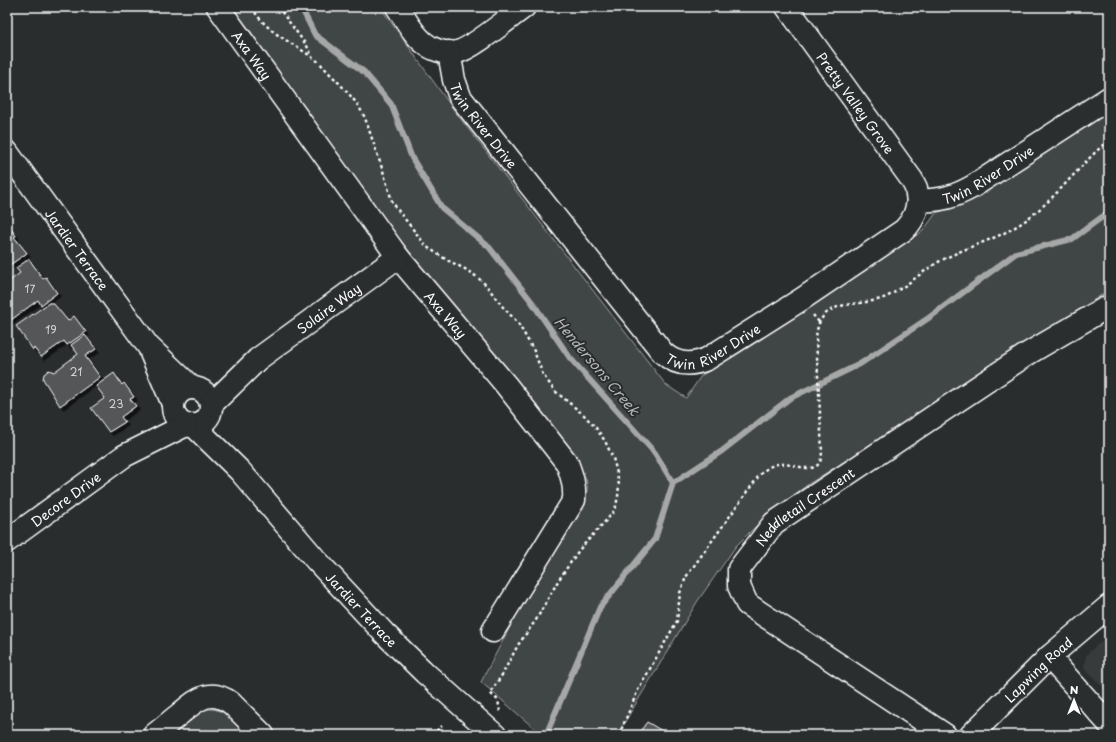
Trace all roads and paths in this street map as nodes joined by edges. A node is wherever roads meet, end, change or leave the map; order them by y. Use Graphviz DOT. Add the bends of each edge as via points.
graph roads {
  1 [pos="218,7"];
  2 [pos="278,7"];
  3 [pos="397,7"];
  4 [pos="524,7"];
  5 [pos="787,7"];
  6 [pos="449,52"];
  7 [pos="313,57"];
  8 [pos="1109,98"];
  9 [pos="1109,140"];
  10 [pos="7,152"];
  11 [pos="918,201"];
  12 [pos="398,257"];
  13 [pos="1109,306"];
  14 [pos="148,346"];
  15 [pos="203,398"];
  16 [pos="172,406"];
  17 [pos="189,425"];
  18 [pos="124,456"];
  19 [pos="240,471"];
  20 [pos="7,541"];
  21 [pos="1109,606"];
  22 [pos="493,631"];
  23 [pos="1049,657"];
  24 [pos="1109,724"];
  25 [pos="442,726"];
  26 [pos="154,735"];
  27 [pos="263,735"];
  28 [pos="432,735"];
  29 [pos="495,735"];
  30 [pos="619,735"];
  31 [pos="945,735"];
  32 [pos="971,735"];
  1 -- 12 [label="street, Axa Way"];
  2 -- 7 [label="path"];
  3 -- 6 [label="street" via="421,41 433,49"];
  4 -- 6 [label="street" via="470,46 458,52"];
  5 -- 11 [label="street, Pretty Valley Grove" via="912,180"];
  6 -- 11 [label="street, Twin River Drive" via="460,98 663,353 668,358 682,363 698,363 707,359 904,230 917,211"];
  8 -- 11 [label="street, Twin River Drive" via="967,190 951,198"];
  9 -- 30 [label="path" via="1047,203 1024,222 944,259 886,297 867,303 837,306 819,322 816,338 821,461 815,467 806,469 786,464 771,466 749,489 686,577 680,593 677,621 638,690"];
  10 -- 14 [label="street, Jardier Terrace"];
  12 -- 15 [label="street, Solaire Way"];
  12 -- 22 [label="street, Axa Way" via="506,385 567,463 573,478 574,500"];
  13 -- 31 [label="street, Neddletail Crescent" via="1029,353 774,522 739,569 739,586 747,604"];
  14 -- 15 [label="street, Jardier Terrace"];
  14 -- 16 [label="street, Jardier Terrace"];
  15 -- 16 [label="street" via="187,388 177,394"];
  15 -- 17 [label="street" via="208,416 204,421"];
  15 -- 19 [label="street, Jardier Terrace"];
  16 -- 17 [label="street" via="176,418"];
  16 -- 18 [label="street, Decore Drive"];
  17 -- 18 [label="street, Decore Drive"];
  17 -- 19 [label="street, Jardier Terrace"];
  18 -- 20 [label="street, Decore Drive"];
  19 -- 29 [label="street, Jardier Terrace" via="316,560 384,633"];
  21 -- 23 [label="street, Lapwing Road"];
  23 -- 24 [label="street"];
  23 -- 32 [label="street, Lapwing Road"];
  25 -- 28 [label="path"];
  26 -- 27 [label="street" via="200,698 213,696 226,699"];
}
